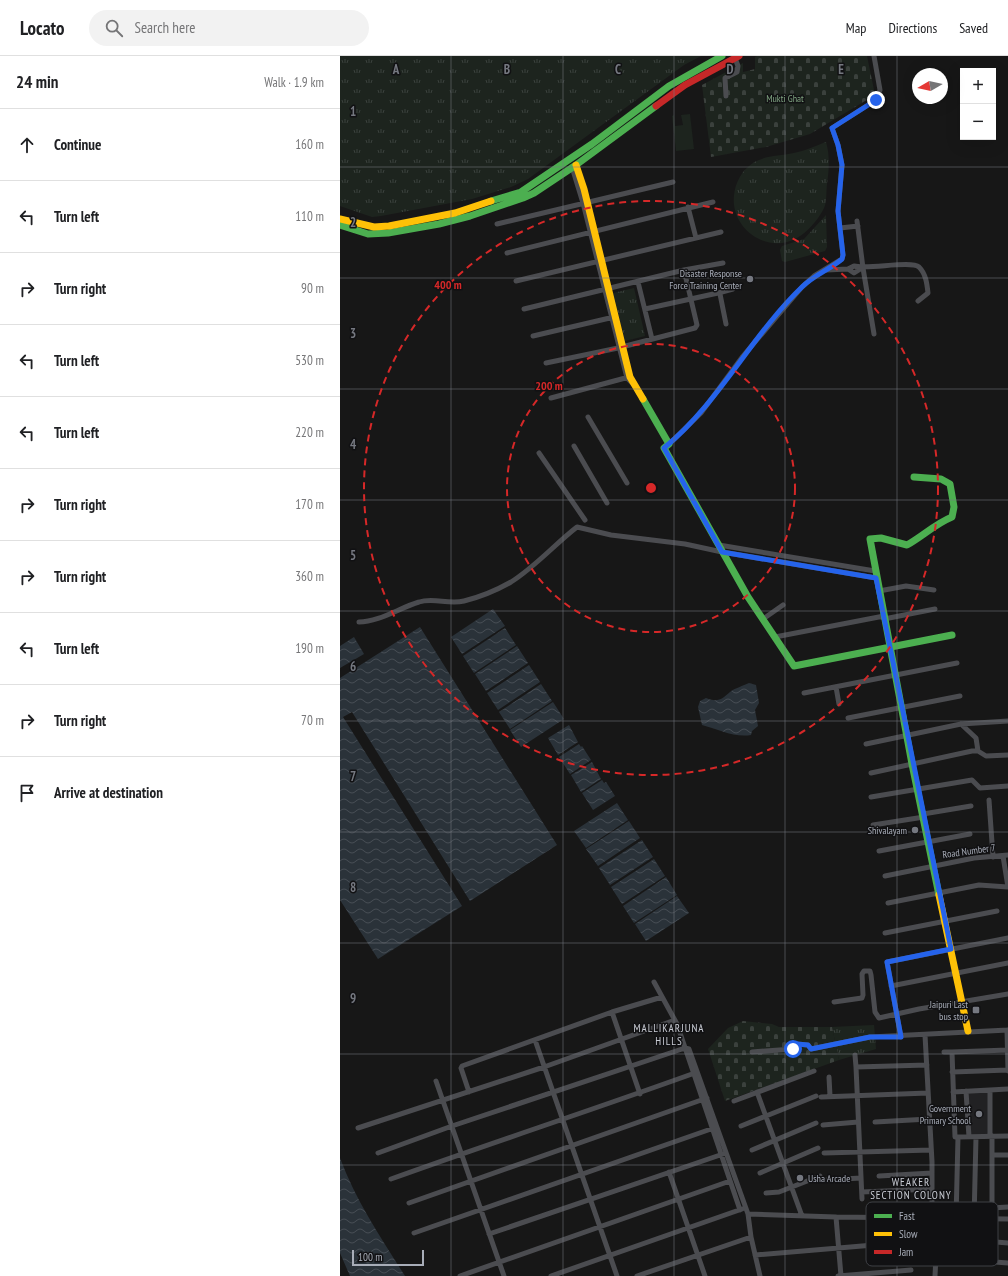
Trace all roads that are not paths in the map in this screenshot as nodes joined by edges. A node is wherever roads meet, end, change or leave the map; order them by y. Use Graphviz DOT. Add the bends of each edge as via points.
graph roads {
  1 [pos="722,56"];
  2 [pos="874,56"];
  3 [pos="737,57"];
  4 [pos="726,96"];
  5 [pos="574,166"];
  6 [pos="673,182"];
  7 [pos="713,202"];
  8 [pos="585,203"];
  9 [pos="688,207"];
  10 [pos="483,208"];
  11 [pos="340,219"];
  12 [pos="497,224"];
  13 [pos="340,226"];
  14 [pos="840,228"];
  15 [pos="592,232"];
  16 [pos="721,232"];
  17 [pos="696,238"];
  18 [pos="507,253"];
  19 [pos="599,261"];
  20 [pos="723,263"];
  21 [pos="863,268"];
  22 [pos="684,270"];
  23 [pos="824,271"];
  24 [pos="516,281"];
  25 [pos="638,282"];
  26 [pos="733,289"];
  27 [pos="606,290"];
  28 [pos="718,293"];
  29 [pos="690,299"];
  30 [pos="918,301"];
  31 [pos="524,309"];
  32 [pos="645,309"];
  33 [pos="613,318"];
  34 [pos="726,324"];
  35 [pos="874,334"];
  36 [pos="533,336"];
  37 [pos="652,339"];
  38 [pos="620,348"];
  39 [pos="546,363"];
  40 [pos="628,378"];
  41 [pos="551,398"];
  42 [pos="588,417"];
  43 [pos="668,444"];
  44 [pos="574,446"];
  45 [pos="539,453"];
  46 [pos="914,477"];
  47 [pos="627,483"];
  48 [pos="607,503"];
  49 [pos="585,520"];
  50 [pos="720,549"];
  51 [pos="876,575"];
  52 [pos="934,590"];
  53 [pos="879,591"];
  54 [pos="784,605"];
  55 [pos="935,608"];
  56 [pos="884,617"];
  57 [pos="763,619"];
  58 [pos="359,622"];
  59 [pos="952,635"];
  60 [pos="775,637"];
  61 [pos="890,647"];
  62 [pos="957,663"];
  63 [pos="895,674"];
  64 [pos="836,687"];
  65 [pos="804,693"];
  66 [pos="960,696"];
  67 [pos="839,704"];
  68 [pos="902,708"];
  69 [pos="848,718"];
  70 [pos="1008,720"];
  71 [pos="961,724"];
  72 [pos="907,736"];
  73 [pos="866,744"];
  74 [pos="978,751"];
  75 [pos="1008,755"];
  76 [pos="912,764"];
  77 [pos="871,773"];
  78 [pos="1008,786"];
  79 [pos="918,789"];
  80 [pos="871,797"];
  81 [pos="989,800"];
  82 [pos="971,806"];
  83 [pos="924,816"];
  84 [pos="873,825"];
  85 [pos="970,834"];
  86 [pos="929,842"];
  87 [pos="879,851"];
  88 [pos="1006,855"];
  89 [pos="993,857"];
  90 [pos="933,866"];
  91 [pos="885,876"];
  92 [pos="1008,887"];
  93 [pos="939,894"];
  94 [pos="888,903"];
  95 [pos="997,911"];
  96 [pos="945,921"];
  97 [pos="885,933"];
  98 [pos="1008,938"];
  99 [pos="951,949"];
  100 [pos="1008,962"];
  101 [pos="956,974"];
  102 [pos="654,982"];
  103 [pos="891,986"];
  104 [pos="1008,994"];
  105 [pos="662,997"];
  106 [pos="834,1002"];
  107 [pos="962,1002"];
  108 [pos="612,1012"];
  109 [pos="896,1014"];
  110 [pos="675,1020"];
  111 [pos="1008,1030"];
  112 [pos="968,1031"];
  113 [pos="925,1035"];
  114 [pos="901,1037"];
  115 [pos="621,1039"];
  116 [pos="535,1040"];
  117 [pos="685,1048"];
  118 [pos="1008,1050"];
  119 [pos="752,1052"];
  120 [pos="944,1052"];
  121 [pos="952,1052"];
  122 [pos="855,1055"];
  123 [pos="927,1065"];
  124 [pos="544,1067"];
  125 [pos="631,1067"];
  126 [pos="856,1067"];
  127 [pos="1008,1070"];
  128 [pos="814,1071"];
  129 [pos="952,1072"];
  130 [pos="692,1074"];
  131 [pos="829,1077"];
  132 [pos="436,1081"];
  133 [pos="1008,1090"];
  134 [pos="966,1091"];
  135 [pos="990,1091"];
  136 [pos="469,1092"];
  137 [pos="757,1092"];
  138 [pos="953,1092"];
  139 [pos="553,1093"];
  140 [pos="928,1093"];
  141 [pos="640,1094"];
  142 [pos="858,1095"];
  143 [pos="830,1096"];
  144 [pos="707,1098"];
  145 [pos="443,1100"];
  146 [pos="702,1100"];
  147 [pos="734,1101"];
  148 [pos="766,1116"];
  149 [pos="562,1119"];
  150 [pos="930,1119"];
  151 [pos="858,1122"];
  152 [pos="875,1122"];
  153 [pos="816,1123"];
  154 [pos="823,1125"];
  155 [pos="452,1126"];
  156 [pos="741,1126"];
  157 [pos="358,1128"];
  158 [pos="711,1128"];
  159 [pos="976,1136"];
  160 [pos="991,1136"];
  161 [pos="1008,1136"];
  162 [pos="958,1137"];
  163 [pos="969,1137"];
  164 [pos="775,1141"];
  165 [pos="572,1146"];
  166 [pos="818,1148"];
  167 [pos="752,1150"];
  168 [pos="931,1150"];
  169 [pos="860,1152"];
  170 [pos="378,1153"];
  171 [pos="824,1153"];
  172 [pos="461,1154"];
  173 [pos="723,1154"];
  174 [pos="992,1155"];
  175 [pos="1008,1155"];
  176 [pos="783,1164"];
  177 [pos="669,1172"];
  178 [pos="581,1173"];
  179 [pos="760,1173"];
  180 [pos="932,1173"];
  181 [pos="820,1176"];
  182 [pos="879,1176"];
  183 [pos="861,1178"];
  184 [pos="391,1179"];
  185 [pos="825,1180"];
  186 [pos="730,1181"];
  187 [pos="471,1182"];
  188 [pos="792,1188"];
  189 [pos="932,1189"];
  190 [pos="862,1192"];
  191 [pos="766,1193"];
  192 [pos="679,1198"];
  193 [pos="862,1199"];
  194 [pos="590,1200"];
  195 [pos="932,1202"];
  196 [pos="956,1202"];
  197 [pos="974,1202"];
  198 [pos="992,1202"];
  199 [pos="409,1203"];
  200 [pos="1008,1207"];
  201 [pos="998,1208"];
  202 [pos="480,1209"];
  203 [pos="742,1209"];
  204 [pos="748,1214"];
  205 [pos="802,1216"];
  206 [pos="836,1218"];
  207 [pos="866,1218"];
  208 [pos="998,1219"];
  209 [pos="1008,1219"];
  210 [pos="599,1227"];
  211 [pos="689,1228"];
  212 [pos="414,1233"];
  213 [pos="489,1234"];
  214 [pos="751,1237"];
  215 [pos="998,1242"];
  216 [pos="1008,1243"];
  217 [pos="866,1244"];
  218 [pos="839,1246"];
  219 [pos="697,1255"];
  220 [pos="755,1255"];
  221 [pos="608,1256"];
  222 [pos="499,1262"];
  223 [pos="998,1262"];
  224 [pos="1008,1263"];
  225 [pos="936,1266"];
  226 [pos="911,1270"];
  227 [pos="460,1276"];
  228 [pos="504,1276"];
  229 [pos="551,1276"];
  230 [pos="616,1276"];
  231 [pos="637,1276"];
  232 [pos="705,1276"];
  233 [pos="760,1276"];
  234 [pos="840,1276"];
  235 [pos="935,1276"];
  1 -- 10 [label="street" via="669,86 540,180 521,192"];
  2 -- 14 [label="street" via="879,95 876,100 832,128 842,165 838,211"];
  3 -- 4 [label="street" via="737,72 724,78"];
  3 -- 5 [label="street" via="685,85"];
  5 -- 8 [label="street"];
  5 -- 10 [label="street" via="534,193"];
  6 -- 8 [label="street"];
  7 -- 9 [label="street"];
  8 -- 12 [label="street"];
  8 -- 15 [label="street"];
  9 -- 15 [label="street"];
  9 -- 17 [label="street"];
  10 -- 11 [label="street" via="389,226 374,227"];
  10 -- 13 [label="street" via="439,224 388,234 368,234"];
  14 -- 21 [label="street" via="857,223"];
  14 -- 23 [label="street" via="842,259"];
  15 -- 18 [label="street"];
  15 -- 19 [label="street"];
  16 -- 17 [label="street"];
  17 -- 19 [label="street"];
  19 -- 24 [label="street"];
  19 -- 27 [label="street"];
  20 -- 22 [label="street"];
  21 -- 23 [label="street" via="854,273 848,270"];
  21 -- 30 [label="street" via="911,264 919,267 927,280 928,293"];
  21 -- 35 [label="street"];
  22 -- 25 [label="street"];
  22 -- 29 [label="street"];
  23 -- 43 [label="street" via="802,287 743,356 701,413"];
  25 -- 27 [label="street"];
  25 -- 32 [label="street"];
  26 -- 28 [label="street"];
  27 -- 31 [label="street"];
  27 -- 33 [label="street"];
  28 -- 29 [label="street"];
  28 -- 34 [label="street"];
  29 -- 32 [label="street"];
  29 -- 37 [label="street" via="697,325 695,328"];
  32 -- 37 [label="street"];
  33 -- 36 [label="street"];
  33 -- 38 [label="street"];
  37 -- 38 [label="street"];
  38 -- 39 [label="street"];
  38 -- 40 [label="street"];
  40 -- 41 [label="street"];
  40 -- 43 [label="street"];
  42 -- 47 [label="street"];
  43 -- 50 [label="street" via="664,448"];
  44 -- 48 [label="street"];
  45 -- 49 [label="street"];
  46 -- 51 [label="street" via="941,479 950,484 954,514 907,545 881,538 870,539"];
  50 -- 51 [label="street"];
  50 -- 57 [label="street"];
  50 -- 58 [label="street" via="611,535 577,527 512,581 499,588 452,603 426,600 375,620"];
  51 -- 53 [label="street"];
  52 -- 53 [label="street" via="906,586"];
  53 -- 56 [label="street"];
  54 -- 57 [label="street"];
  55 -- 56 [label="street"];
  56 -- 60 [label="street"];
  56 -- 61 [label="street"];
  57 -- 60 [label="street"];
  59 -- 61 [label="street"];
  60 -- 61 [label="street" via="794,666"];
  61 -- 63 [label="street"];
  62 -- 63 [label="street"];
  63 -- 64 [label="street"];
  63 -- 68 [label="street"];
  64 -- 65 [label="street"];
  64 -- 67 [label="street"];
  66 -- 68 [label="street"];
  68 -- 69 [label="street"];
  68 -- 72 [label="street"];
  70 -- 71 [label="street"];
  71 -- 72 [label="street"];
  71 -- 74 [label="street" via="976,738"];
  72 -- 73 [label="street"];
  72 -- 76 [label="street"];
  74 -- 75 [label="street" via="986,756"];
  74 -- 76 [label="street"];
  76 -- 77 [label="street"];
  76 -- 79 [label="street"];
  78 -- 79 [label="street" via="980,788 972,780"];
  79 -- 80 [label="street"];
  79 -- 83 [label="street"];
  81 -- 89 [label="street"];
  82 -- 83 [label="street"];
  83 -- 84 [label="street"];
  83 -- 86 [label="street"];
  85 -- 86 [label="street"];
  86 -- 87 [label="street"];
  86 -- 90 [label="street"];
  88 -- 89 [label="street, Road Number 7"];
  88 -- 92 [label="street"];
  89 -- 90 [label="street, Road Number 7"];
  90 -- 91 [label="street, Road Number 7"];
  90 -- 93 [label="street"];
  92 -- 93 [label="street" via="979,885"];
  93 -- 94 [label="street"];
  93 -- 96 [label="street"];
  95 -- 96 [label="street"];
  96 -- 97 [label="street"];
  96 -- 99 [label="street"];
  98 -- 99 [label="street"];
  99 -- 101 [label="street"];
  99 -- 103 [label="street" via="887,962"];
  100 -- 101 [label="street"];
  101 -- 103 [label="street"];
  101 -- 107 [label="street"];
  102 -- 105 [label="street"];
  103 -- 109 [label="street"];
  104 -- 107 [label="street"];
  105 -- 108 [label="street"];
  105 -- 110 [label="street"];
  106 -- 109 [label="street" via="862,998 862,974 864,971 870,972 877,1016 879,1018"];
  107 -- 109 [label="street"];
  107 -- 112 [label="street"];
  108 -- 115 [label="street"];
  108 -- 116 [label="street"];
  109 -- 114 [label="street"];
  110 -- 115 [label="street"];
  110 -- 117 [label="street"];
  111 -- 112 [label="street"];
  111 -- 118 [label="street"];
  112 -- 113 [label="street"];
  113 -- 114 [label="street"];
  113 -- 123 [label="street"];
  114 -- 119 [label="street" via="870,1037 811,1049 808,1045 800,1043 793,1049"];
  115 -- 124 [label="street"];
  115 -- 125 [label="street"];
  116 -- 124 [label="street"];
  116 -- 136 [label="street" via="462,1066"];
  117 -- 125 [label="street"];
  117 -- 130 [label="street"];
  117 -- 144 [label="street" via="689,1049"];
  118 -- 121 [label="street"];
  118 -- 127 [label="street"];
  120 -- 121 [label="street"];
  121 -- 129 [label="street"];
  122 -- 126 [label="street"];
  123 -- 126 [label="street"];
  123 -- 140 [label="street"];
  124 -- 136 [label="street"];
  124 -- 139 [label="street"];
  125 -- 139 [label="street"];
  125 -- 141 [label="street"];
  126 -- 142 [label="street"];
  127 -- 129 [label="street"];
  128 -- 137 [label="street"];
  129 -- 138 [label="street"];
  130 -- 141 [label="street"];
  130 -- 146 [label="street"];
  131 -- 143 [label="street"];
  132 -- 145 [label="street"];
  133 -- 135 [label="street"];
  134 -- 135 [label="street"];
  134 -- 138 [label="street"];
  134 -- 163 [label="street"];
  135 -- 160 [label="street"];
  136 -- 145 [label="street"];
  137 -- 147 [label="street"];
  137 -- 148 [label="street"];
  138 -- 162 [label="street" via="955,1137"];
  139 -- 149 [label="street"];
  139 -- 155 [label="street"];
  140 -- 142 [label="street"];
  140 -- 150 [label="street"];
  141 -- 149 [label="street"];
  142 -- 143 [label="street"];
  142 -- 151 [label="street"];
  143 -- 148 [label="street" via="818,1096"];
  144 -- 146 [label="street"];
  144 -- 173 [label="street"];
  145 -- 155 [label="street"];
  145 -- 157 [label="street"];
  146 -- 158 [label="street"];
  146 -- 165 [label="street"];
  148 -- 156 [label="street"];
  148 -- 164 [label="street"];
  149 -- 165 [label="street"];
  149 -- 172 [label="street"];
  150 -- 152 [label="street"];
  150 -- 168 [label="street"];
  151 -- 154 [label="street"];
  151 -- 169 [label="street"];
  153 -- 164 [label="street"];
  155 -- 170 [label="street"];
  155 -- 172 [label="street"];
  158 -- 173 [label="street"];
  158 -- 178 [label="street"];
  159 -- 160 [label="street"];
  159 -- 163 [label="street"];
  159 -- 197 [label="street"];
  160 -- 161 [label="street"];
  160 -- 174 [label="street"];
  162 -- 163 [label="street"];
  162 -- 196 [label="street"];
  164 -- 167 [label="street"];
  164 -- 176 [label="street"];
  165 -- 178 [label="street"];
  165 -- 187 [label="street"];
  166 -- 176 [label="street"];
  168 -- 169 [label="street"];
  168 -- 180 [label="street"];
  169 -- 171 [label="street"];
  169 -- 183 [label="street"];
  172 -- 184 [label="street"];
  172 -- 187 [label="street"];
  173 -- 177 [label="street"];
  173 -- 186 [label="street"];
  173 -- 203 [label="street"];
  174 -- 175 [label="street"];
  174 -- 198 [label="street"];
  176 -- 179 [label="street"];
  176 -- 188 [label="street"];
  177 -- 192 [label="street"];
  177 -- 194 [label="street"];
  178 -- 194 [label="street"];
  178 -- 202 [label="street"];
  180 -- 182 [label="street"];
  180 -- 189 [label="street"];
  181 -- 188 [label="street"];
  183 -- 185 [label="street"];
  183 -- 190 [label="street"];
  186 -- 192 [label="street"];
  186 -- 203 [label="street"];
  187 -- 199 [label="street"];
  187 -- 202 [label="street"];
  188 -- 191 [label="street"];
  188 -- 205 [label="street"];
  189 -- 190 [label="street"];
  189 -- 195 [label="street"];
  190 -- 193 [label="street"];
  192 -- 210 [label="street"];
  192 -- 211 [label="street"];
  194 -- 210 [label="street"];
  194 -- 213 [label="street"];
  200 -- 201 [label="street"];
  202 -- 212 [label="street"];
  202 -- 213 [label="street"];
  203 -- 204 [label="street"];
  203 -- 211 [label="street"];
  204 -- 205 [label="street"];
  204 -- 214 [label="street"];
  205 -- 206 [label="street"];
  206 -- 207 [label="street"];
  206 -- 218 [label="street"];
  208 -- 209 [label="street"];
  210 -- 221 [label="street"];
  210 -- 222 [label="street"];
  211 -- 219 [label="street"];
  211 -- 221 [label="street"];
  213 -- 222 [label="street"];
  214 -- 219 [label="street"];
  214 -- 220 [label="street"];
  215 -- 216 [label="street"];
  217 -- 218 [label="street"];
  218 -- 220 [label="street"];
  218 -- 234 [label="street"];
  219 -- 231 [label="street"];
  219 -- 232 [label="street"];
  220 -- 233 [label="street"];
  221 -- 229 [label="street"];
  221 -- 230 [label="street"];
  222 -- 227 [label="street"];
  222 -- 228 [label="street"];
  223 -- 224 [label="street"];
  225 -- 235 [label="street"];
  226 -- 234 [label="street"];
}
